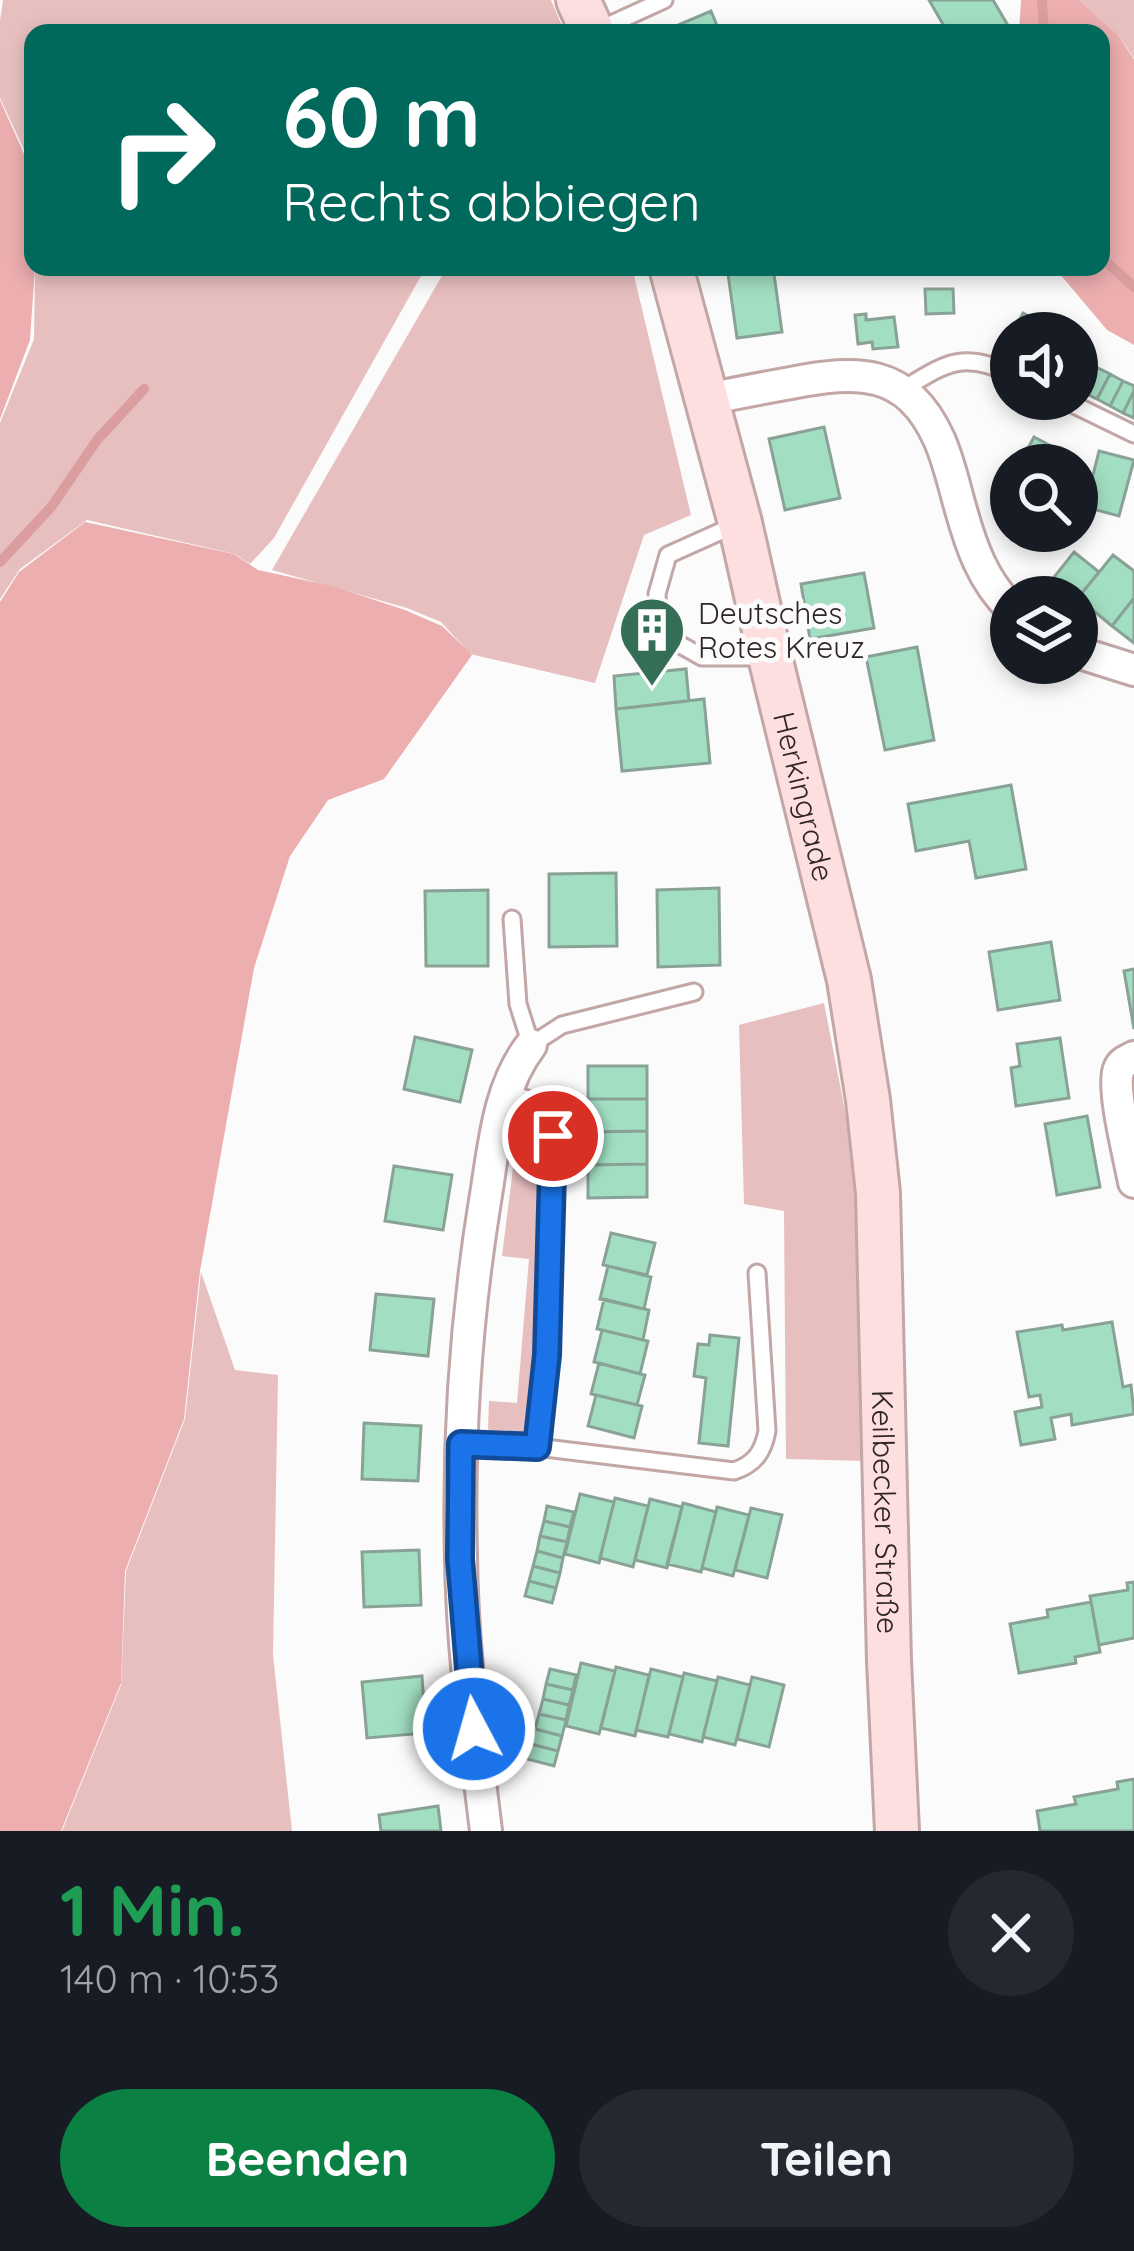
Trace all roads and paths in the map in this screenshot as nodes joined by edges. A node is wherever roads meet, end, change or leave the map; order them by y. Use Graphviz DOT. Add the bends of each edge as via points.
graph roads {
  1 [pos="664,0"];
  2 [pos="612,24"];
  3 [pos="674,276"];
  4 [pos="990,365"];
  5 [pos="902,390"];
  6 [pos="708,399"];
  7 [pos="1098,416"];
  8 [pos="1134,434"];
  9 [pos="740,523"];
  10 [pos="990,582"];
  11 [pos="770,657"];
  12 [pos="1098,659"];
  13 [pos="1134,670"];
  14 [pos="512,919"];
  15 [pos="694,992"];
  16 [pos="531,1045"];
  17 [pos="1134,1057"];
  18 [pos="506,1092"];
  19 [pos="1134,1181"];
  20 [pos="878,1193"];
  21 [pos="757,1273"];
  22 [pos="461,1444"];
  23 [pos="537,1447"];
  24 [pos="486,1831"];
  25 [pos="897,1831"];
  1 -- 2 [label="lane"];
  3 -- 6 [label="main road, Herkingrade"];
  4 -- 5 [label="lane" via="948,362"];
  5 -- 6 [label="street" via="861,374 832,374"];
  5 -- 10 [label="street" via="937,435"];
  6 -- 9 [label="main road, Herkingrade"];
  7 -- 8 [label="lane"];
  9 -- 11 [label="main road, Herkingrade"];
  9 -- 11 [label="lane" via="668,555 658,618 670,640 702,657"];
  11 -- 20 [label="main road, Herkingrade" via="849,980"];
  12 -- 13 [label="street"];
  14 -- 16 [label="lane" via="518,1004"];
  15 -- 16 [label="lane" via="562,1025"];
  16 -- 18 [label="street"];
  17 -- 19 [label="street" via="1119,1069 1117,1086"];
  18 -- 22 [label="street" via="477,1250"];
  18 -- 23 [label="lane" via="540,1102 553,1136"];
  20 -- 25 [label="main road, Keilbecker Straße"];
  21 -- 23 [label="lane" via="767,1414 754,1460 734,1471"];
  22 -- 23 [label="lane"];
  22 -- 24 [label="street" via="463,1594"];
}
